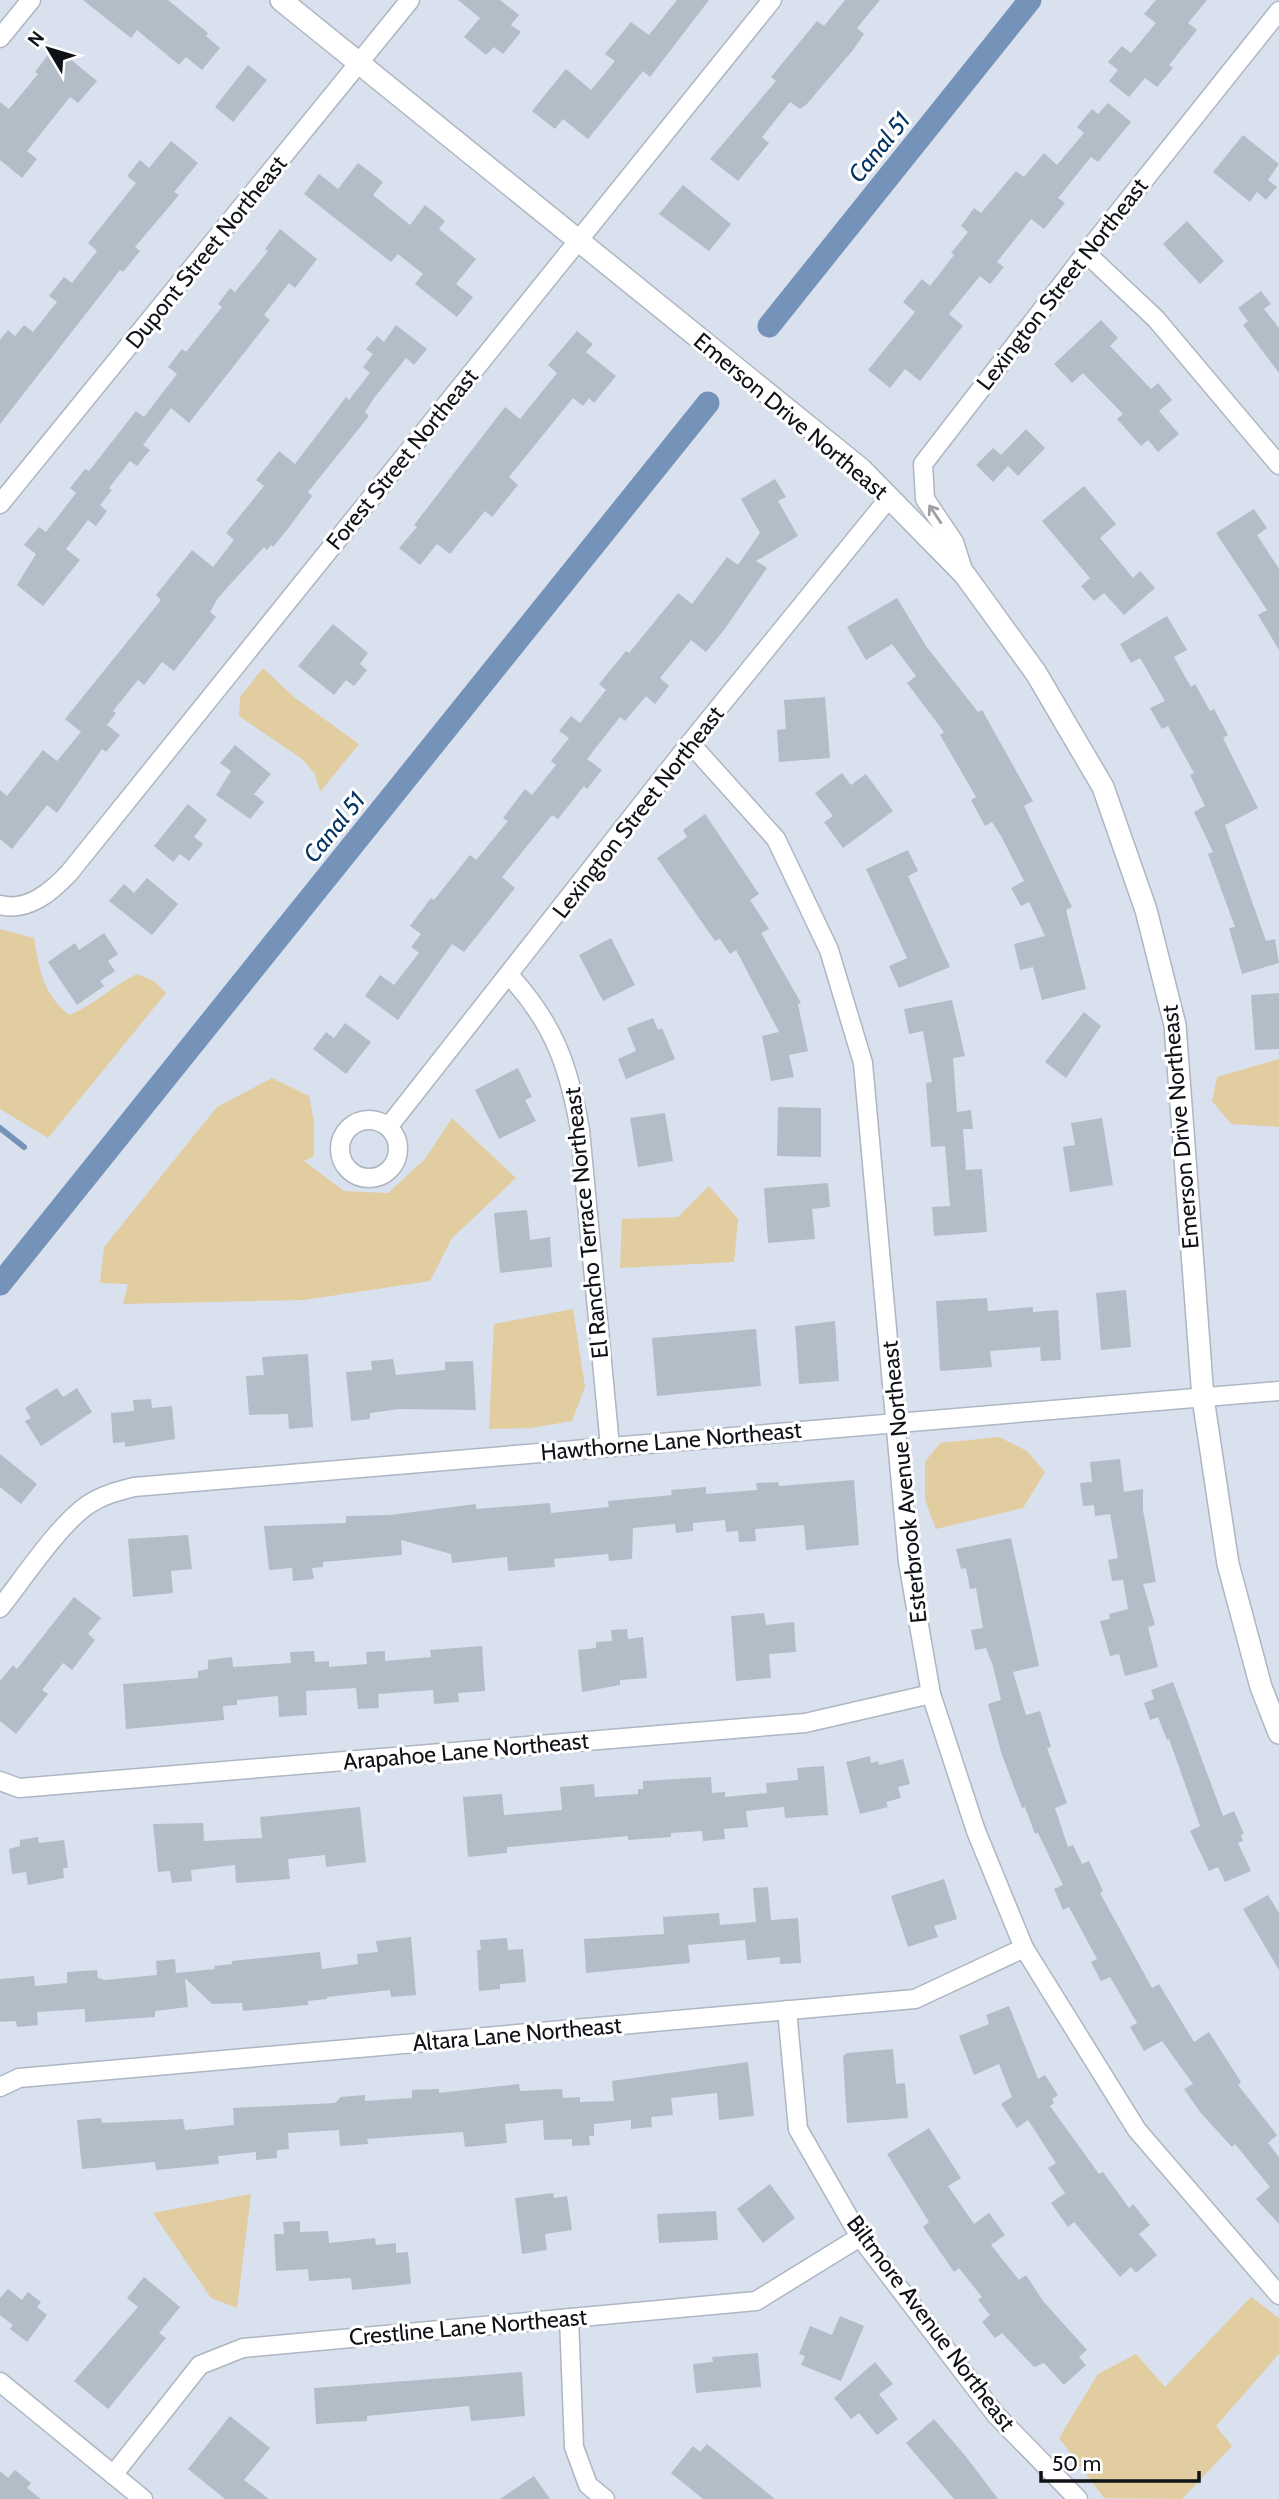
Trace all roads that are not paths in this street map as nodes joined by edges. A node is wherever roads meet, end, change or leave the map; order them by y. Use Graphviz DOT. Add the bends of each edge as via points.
graph roads {
  1 [pos="31,0"];
  2 [pos="281,0"];
  3 [pos="410,0"];
  4 [pos="772,0"];
  5 [pos="1279,11"];
  6 [pos="0,38"];
  7 [pos="360,64"];
  8 [pos="578,240"];
  9 [pos="1086,253"];
  10 [pos="1277,458"];
  11 [pos="889,498"];
  12 [pos="0,504"];
  13 [pos="965,575"];
  14 [pos="690,743"];
  15 [pos="0,905"];
  16 [pos="510,976"];
  17 [pos="389,1126"];
  18 [pos="1279,1391"];
  19 [pos="1203,1398"];
  20 [pos="895,1423"];
  21 [pos="610,1446"];
  22 [pos="0,1608"];
  23 [pos="931,1694"];
  24 [pos="1279,1733"];
  25 [pos="0,1781"];
  26 [pos="1024,1948"];
  27 [pos="787,2010"];
  28 [pos="0,2087"];
  29 [pos="860,2237"];
  30 [pos="1279,2295"];
  31 [pos="569,2318"];
  32 [pos="0,2382"];
  33 [pos="113,2475"];
  34 [pos="143,2499"];
  35 [pos="606,2499"];
  36 [pos="1078,2499"];
  1 -- 6 [label="street"];
  2 -- 7 [label="street, Emerson Drive Northeast"];
  3 -- 7 [label="street, Dupont Street Northeast"];
  4 -- 8 [label="street, Forest Street Northeast"];
  5 -- 9 [label="street, Lexington Street Northeast"];
  7 -- 8 [label="street, Emerson Drive Northeast"];
  7 -- 12 [label="street, Dupont Street Northeast"];
  8 -- 11 [label="street, Emerson Drive Northeast" via="861,469"];
  8 -- 15 [label="street, Forest Street Northeast" via="69,873 54,890 22,905"];
  9 -- 10 [label="street" via="1156,319"];
  13 -- 9 [label="street, Lexington Street Northeast, one-way" via="954,542 925,499 923,464"];
  11 -- 13 [label="street, Emerson Drive Northeast"];
  11 -- 14 [label="street, Lexington Street Northeast"];
  13 -- 19 [label="street, Emerson Drive Northeast" via="1036,673 1103,787 1146,910 1175,1025"];
  14 -- 16 [label="street, Lexington Street Northeast"];
  14 -- 20 [label="street, Esterbrook Avenue Northeast" via="776,839 829,950 863,1063"];
  16 -- 17 [label="street, Lexington Street Northeast"];
  16 -- 21 [label="street, El Rancho Terrace Northeast" via="536,1005 573,1086"];
  18 -- 19 [label="street, Hawthorne Lane Northeast"];
  19 -- 20 [label="street, Hawthorne Lane Northeast"];
  19 -- 24 [label="street, Emerson Drive Northeast" via="1228,1564 1261,1687"];
  20 -- 21 [label="street, Hawthorne Lane Northeast"];
  20 -- 23 [label="street, Esterbrook Avenue Northeast" via="908,1562"];
  21 -- 22 [label="street, Hawthorne Lane Northeast" via="110,1493 71,1519"];
  23 -- 25 [label="street, Arapahoe Lane Northeast" via="805,1723 19,1788"];
  23 -- 26 [label="street, Esterbrook Avenue Northeast" via="976,1831"];
  26 -- 27 [label="street, Altara Lane Northeast" via="915,2000"];
  26 -- 30 [label="street, Esterbrook Avenue Northeast" via="1137,2130"];
  27 -- 28 [label="street, Altara Lane Northeast" via="19,2078"];
  27 -- 29 [label="street, Biltmore Avenue Northeast" via="798,2129"];
  29 -- 31 [label="street, Crestline Lane Northeast" via="756,2301"];
  29 -- 36 [label="street, Biltmore Avenue Northeast" via="996,2415"];
  31 -- 33 [label="street, Crestline Lane Northeast" via="243,2348 200,2365"];
  31 -- 35 [label="street" via="574,2447 588,2485"];
  32 -- 33 [label="street"];
  33 -- 34 [label="street"];
}
